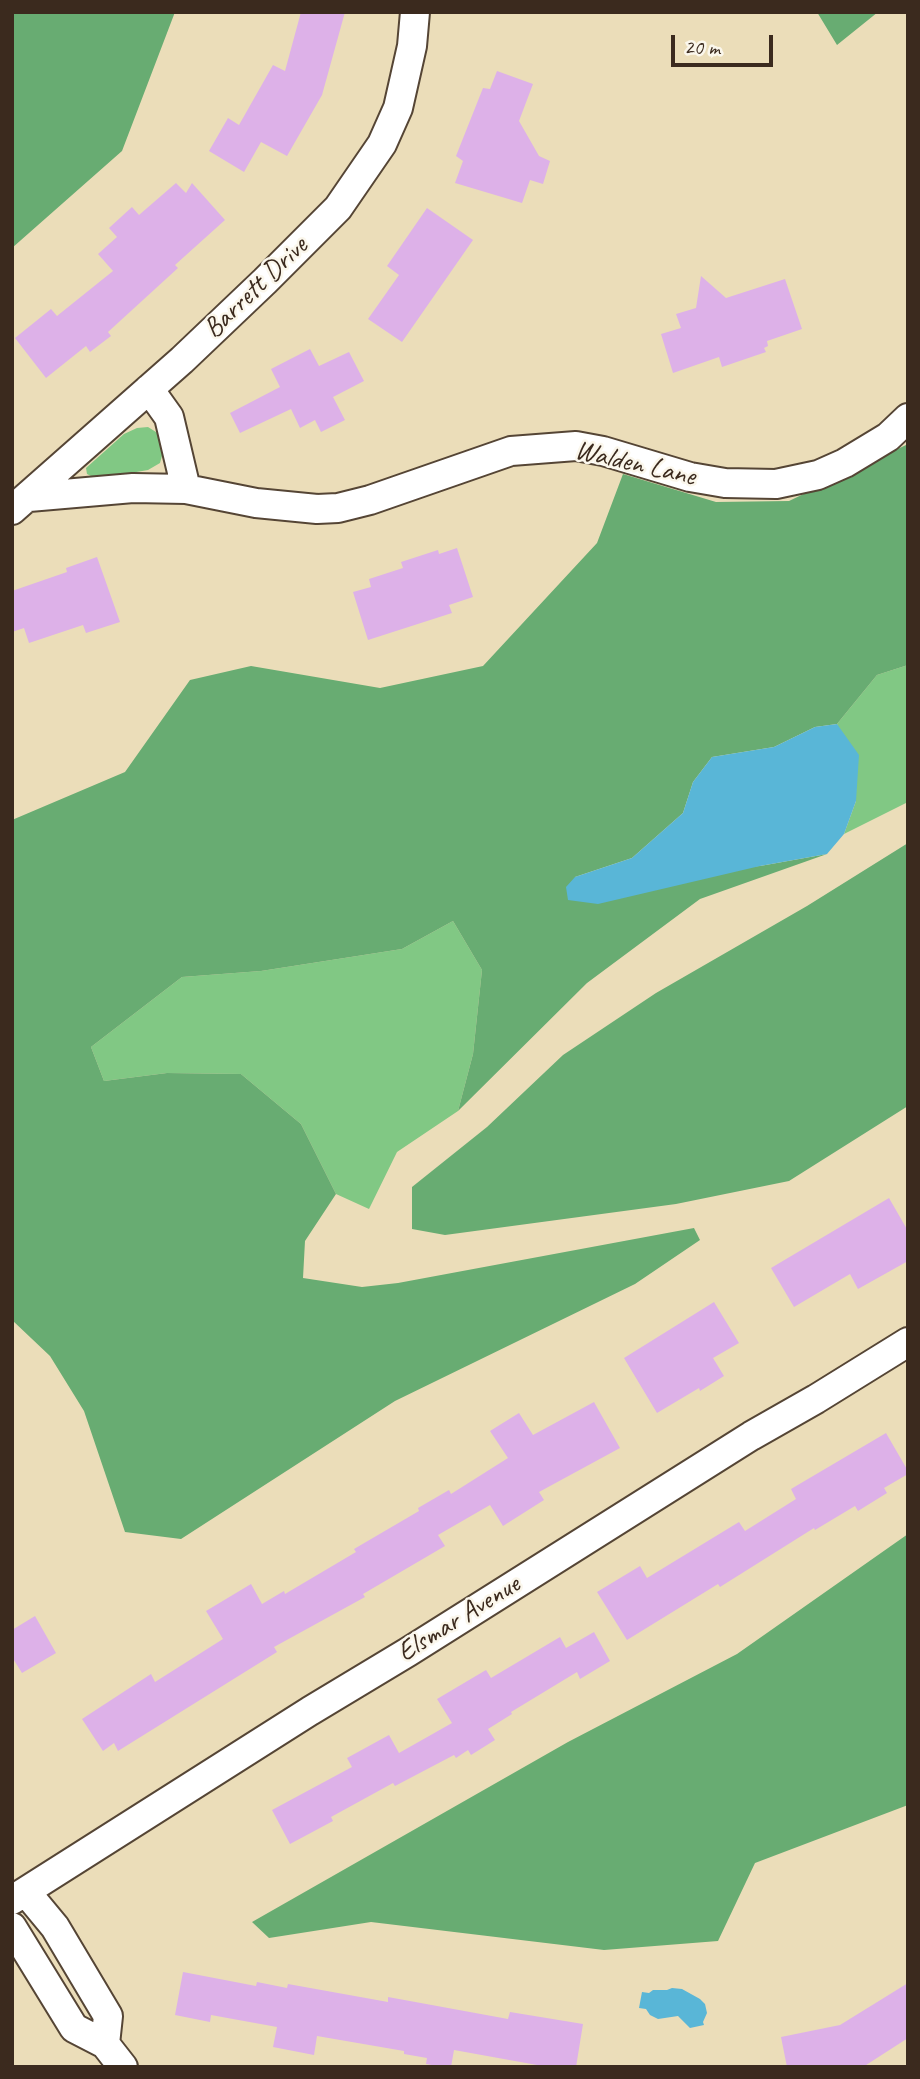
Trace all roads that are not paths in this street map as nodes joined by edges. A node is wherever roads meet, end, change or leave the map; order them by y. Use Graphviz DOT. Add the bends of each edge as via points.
graph roads {
  1 [pos="415,12"];
  2 [pos="149,389"];
  3 [pos="908,418"];
  4 [pos="186,489"];
  5 [pos="21,503"];
  6 [pos="908,1342"];
  7 [pos="19,1896"];
  8 [pos="12,1927"];
  9 [pos="105,2044"];
  10 [pos="123,2067"];
  1 -- 2 [label="street, Barrett Drive" via="398,108 362,176 314,233"];
  2 -- 4 [label="street" via="169,417"];
  2 -- 5 [label="street, Barrett Drive"];
  3 -- 4 [label="street, Walden Lane" via="888,438 845,463 818,475 776,484 690,477 576,446 511,451 338,508 256,503"];
  4 -- 5 [label="street, Walden Lane" via="133,488"];
  6 -- 7 [label="street, Elsmar Avenue"];
  7 -- 9 [label="street" via="55,1927 108,2015"];
  8 -- 9 [label="street" via="74,2028"];
  9 -- 10 [label="street"];
}
